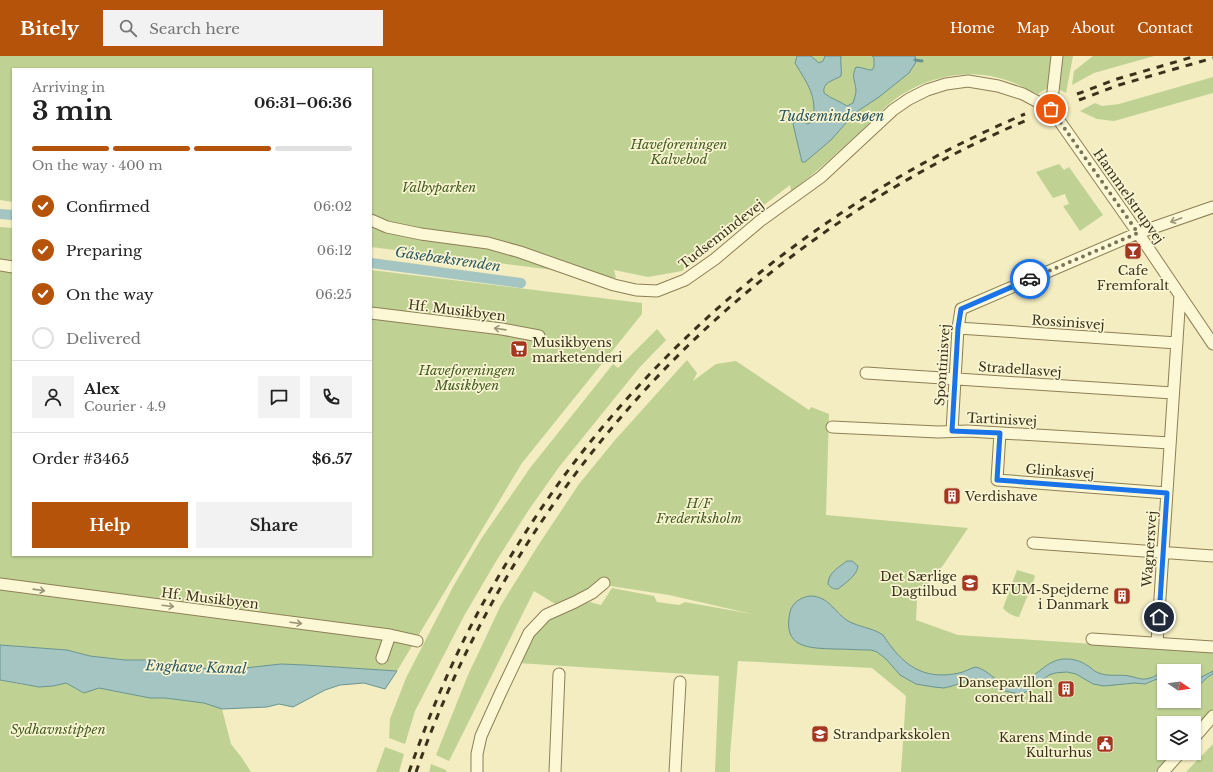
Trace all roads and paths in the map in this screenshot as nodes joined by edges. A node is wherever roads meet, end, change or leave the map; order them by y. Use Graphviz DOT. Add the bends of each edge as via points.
graph roads {
  1 [pos="1057,56"];
  2 [pos="1051,109"];
  3 [pos="1213,206"];
  4 [pos="372,220"];
  5 [pos="1138,233"];
  6 [pos="0,266"];
  7 [pos="12,267"];
  8 [pos="1180,295"];
  9 [pos="372,313"];
  10 [pos="958,328"];
  11 [pos="539,336"];
  12 [pos="1176,343"];
  13 [pos="1213,344"];
  14 [pos="866,373"];
  15 [pos="954,379"];
  16 [pos="1173,393"];
  17 [pos="832,427"];
  18 [pos="952,431"];
  19 [pos="1000,433"];
  20 [pos="1170,443"];
  21 [pos="1167,493"];
  22 [pos="1033,543"];
  23 [pos="1163,552"];
  24 [pos="1213,556"];
  25 [pos="604,583"];
  26 [pos="0,584"];
  27 [pos="390,635"];
  28 [pos="1092,639"];
  29 [pos="417,641"];
  30 [pos="1157,643"];
  31 [pos="1213,647"];
  32 [pos="382,658"];
  33 [pos="559,674"];
  34 [pos="680,682"];
  35 [pos="1213,716"];
  36 [pos="1201,730"];
  37 [pos="1174,760"];
  38 [pos="477,772"];
  39 [pos="555,772"];
  40 [pos="674,772"];
  41 [pos="1163,772"];
  1 -- 2 [label="street"];
  2 -- 4 [label="street, Tudsemindevej" via="1023,94 998,86 968,81 927,90 893,110 821,177 760,221 715,259 685,280 657,291 614,285 488,243 421,234 387,227"];
  2 -- 5 [label="street, Hammelstrupvej"];
  3 -- 5 [label="street, Spontinisvej, one-way"];
  5 -- 8 [label="street, Hammelstrupvej"];
  5 -- 10 [label="street, Spontinisvej" via="961,309"];
  6 -- 7 [label="street"];
  8 -- 12 [label="street, Wagnersvej"];
  8 -- 13 [label="street, Hammelstrupvej"];
  11 -- 9 [label="street, Hf. Musikbyen, one-way"];
  10 -- 12 [label="street, Rossinisvej"];
  10 -- 15 [label="street, Spontinisvej"];
  12 -- 16 [label="street, Wagnersvej"];
  14 -- 15 [label="street, Stradellasvej"];
  15 -- 16 [label="street, Stradellasvej"];
  15 -- 18 [label="street, Spontinisvej"];
  16 -- 20 [label="street, Wagnersvej"];
  17 -- 18 [label="street, Tartinisvej"];
  18 -- 19 [label="street, Tartinisvej"];
  19 -- 20 [label="street, Tartinisvej"];
  19 -- 21 [label="street, Glinkasvej" via="997,480"];
  20 -- 21 [label="street, Wagnersvej"];
  21 -- 23 [label="street, Wagnersvej"];
  22 -- 23 [label="street"];
  23 -- 24 [label="street"];
  23 -- 30 [label="street, Wagnersvej"];
  25 -- 38 [label="street" via="586,596 546,615 529,633 481,736"];
  26 -- 27 [label="street, Hf. Musikbyen, one-way"];
  27 -- 29 [label="street, Hf. Musikbyen"];
  27 -- 32 [label="street"];
  28 -- 30 [label="street"];
  30 -- 31 [label="street"];
  33 -- 39 [label="street"];
  34 -- 40 [label="street"];
  35 -- 36 [label="street"];
  37 -- 41 [label="street"];
}
